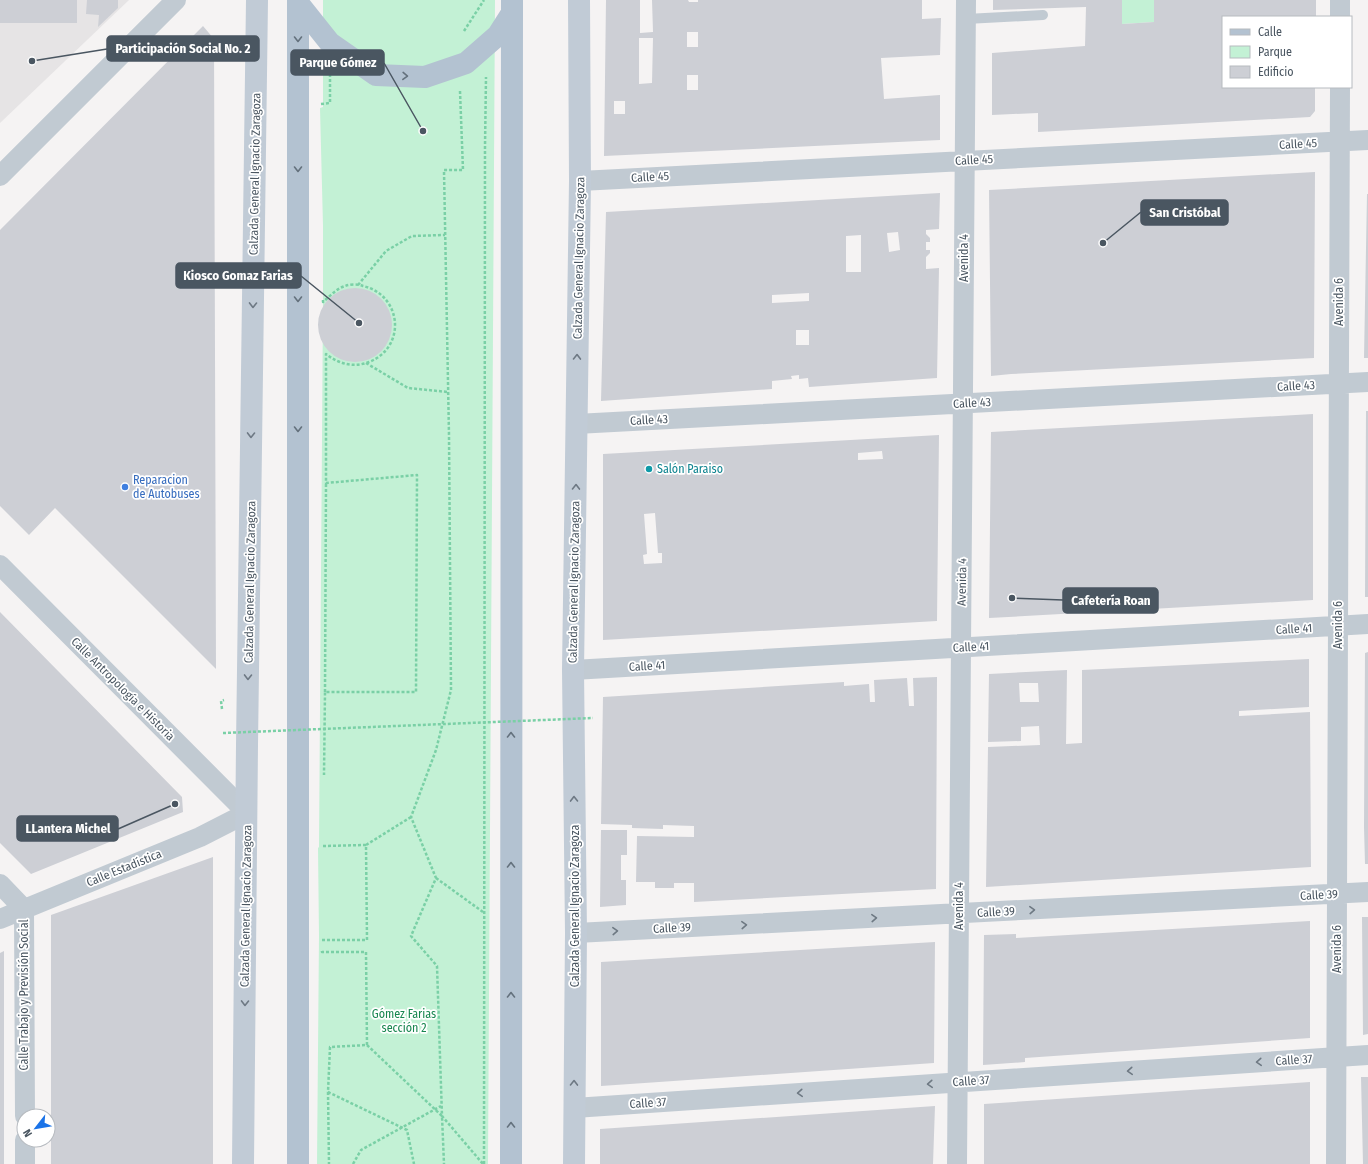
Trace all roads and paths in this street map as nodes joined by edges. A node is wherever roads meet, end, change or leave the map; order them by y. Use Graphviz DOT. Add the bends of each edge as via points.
graph roads {
  1 [pos="176,0"];
  2 [pos="257,0"];
  3 [pos="484,0"];
  4 [pos="579,0"];
  5 [pos="1340,0"];
  6 [pos="298,2"];
  7 [pos="512,6"];
  8 [pos="966,10"];
  9 [pos="1043,15"];
  10 [pos="1340,16"];
  11 [pos="463,32"];
  12 [pos="330,65"];
  13 [pos="486,69"];
  14 [pos="1340,88"];
  15 [pos="456,94"];
  16 [pos="320,108"];
  17 [pos="1368,140"];
  18 [pos="1340,141"];
  19 [pos="965,161"];
  20 [pos="0,176"];
  21 [pos="580,180"];
  22 [pos="445,235"];
  23 [pos="358,285"];
  24 [pos="323,295"];
  25 [pos="366,363"];
  26 [pos="1368,382"];
  27 [pos="1339,384"];
  28 [pos="448,392"];
  29 [pos="963,404"];
  30 [pos="576,424"];
  31 [pos="326,483"];
  32 [pos="0,565"];
  33 [pos="1368,624"];
  34 [pos="1338,626"];
  35 [pos="961,648"];
  36 [pos="573,670"];
  37 [pos="325,692"];
  38 [pos="593,718"];
  39 [pos="223,733"];
  40 [pos="324,777"];
  41 [pos="247,813"];
  42 [pos="411,817"];
  43 [pos="323,838"];
  44 [pos="366,845"];
  45 [pos="436,878"];
  46 [pos="0,884"];
  47 [pos="1368,892"];
  48 [pos="1337,894"];
  49 [pos="24,909"];
  50 [pos="484,912"];
  51 [pos="959,913"];
  52 [pos="0,919"];
  53 [pos="576,934"];
  54 [pos="367,1045"];
  55 [pos="1368,1055"];
  56 [pos="1336,1057"];
  57 [pos="958,1082"];
  58 [pos="328,1092"];
  59 [pos="442,1106"];
  60 [pos="25,1108"];
  61 [pos="574,1108"];
  62 [pos="435,1109"];
  63 [pos="442,1116"];
  64 [pos="402,1128"];
  65 [pos="25,1148"];
  66 [pos="25,1164"];
  67 [pos="243,1164"];
  68 [pos="298,1164"];
  69 [pos="328,1164"];
  70 [pos="353,1164"];
  71 [pos="414,1164"];
  72 [pos="444,1164"];
  73 [pos="483,1164"];
  74 [pos="510,1164"];
  75 [pos="574,1164"];
  76 [pos="957,1164"];
  77 [pos="1336,1164"];
  1 -- 20 [label="street"];
  2 -- 41 [label="main road, Calzada General Ignacio Zaragoza, one-way"];
  3 -- 11 [label="path"];
  4 -- 21 [label="main road, Calzada General Ignacio Zaragoza"];
  5 -- 10 [label="street"];
  6 -- 7 [label="main road, one-way" via="330,44 376,75 425,77 466,63 498,35"];
  6 -- 68 [label="main road, one-way"];
  74 -- 7 [label="main road, one-way"];
  8 -- 9 [label="lane"];
  8 -- 19 [label="street, Avenida 4"];
  12 -- 16 [label="path" via="330,103 320,104"];
  13 -- 50 [label="path"];
  14 -- 18 [label="street, Avenida 6"];
  15 -- 22 [label="path" via="460,90 463,170 444,170"];
  17 -- 18 [label="street, Calle 45"];
  18 -- 19 [label="street, Calle 45"];
  18 -- 27 [label="street, Avenida 6"];
  19 -- 21 [label="street, Calle 45"];
  19 -- 29 [label="street, Avenida 4"];
  30 -- 21 [label="main road, Calzada General Ignacio Zaragoza, one-way"];
  22 -- 23 [label="path" via="412,236 386,251"];
  22 -- 28 [label="path"];
  23 -- 24 [label="path" via="346,286 323,302"];
  23 -- 25 [label="path" via="381,294 390,304 395,316 392,342 384,352"];
  25 -- 28 [label="path" via="408,388"];
  25 -- 31 [label="path" via="346,364 335,361 326,354"];
  26 -- 27 [label="street, Calle 43"];
  27 -- 29 [label="street, Calle 43"];
  27 -- 34 [label="street, Avenida 6"];
  28 -- 42 [label="path" via="451,690 436,750"];
  29 -- 30 [label="street, Calle 43"];
  29 -- 35 [label="street, Avenida 4"];
  36 -- 30 [label="main road, Calzada General Ignacio Zaragoza, one-way"];
  31 -- 37 [label="path"];
  31 -- 37 [label="path" via="417,475 416,692"];
  32 -- 41 [label="street, Calle Antropología e Historia"];
  33 -- 34 [label="street, Calle 41"];
  34 -- 35 [label="street, Calle 41"];
  34 -- 48 [label="street, Avenida 6"];
  35 -- 36 [label="street, Calle 41"];
  35 -- 51 [label="street, Avenida 4"];
  53 -- 36 [label="main road, Calzada General Ignacio Zaragoza, one-way"];
  37 -- 40 [label="path"];
  38 -- 39 [label="path, bridge"];
  41 -- 49 [label="street, Calle Estadística" via="200,837"];
  41 -- 67 [label="main road, Calzada General Ignacio Zaragoza, one-way"];
  42 -- 44 [label="path"];
  42 -- 45 [label="path"];
  43 -- 44 [label="path" via="323,846"];
  44 -- 54 [label="path" via="367,940 322,940 322,952 366,952"];
  45 -- 50 [label="path"];
  45 -- 59 [label="path" via="411,936 437,966"];
  46 -- 49 [label="street, Calle Trabajo y Previsión Social"];
  47 -- 48 [label="street, Calle 39"];
  51 -- 48 [label="street, Calle 39, one-way"];
  48 -- 56 [label="street, Avenida 6"];
  49 -- 52 [label="street, Calle Estadística"];
  49 -- 60 [label="street, Calle Trabajo y Previsión Social"];
  50 -- 73 [label="path"];
  53 -- 51 [label="street, Calle 39, one-way"];
  51 -- 57 [label="street, Avenida 4"];
  61 -- 53 [label="main road, Calzada General Ignacio Zaragoza, one-way"];
  54 -- 58 [label="path" via="330,1047"];
  54 -- 62 [label="path"];
  55 -- 56 [label="street, Calle 37"];
  56 -- 57 [label="street, Calle 37, one-way"];
  56 -- 77 [label="street, Avenida 6"];
  57 -- 61 [label="street, Calle 37, one-way"];
  57 -- 76 [label="street, Avenida 4"];
  58 -- 64 [label="path"];
  58 -- 69 [label="path"];
  59 -- 62 [label="path"];
  59 -- 63 [label="path"];
  61 -- 75 [label="main road, Calzada General Ignacio Zaragoza"];
  62 -- 63 [label="path"];
  62 -- 64 [label="path"];
  63 -- 72 [label="path"];
  63 -- 73 [label="path"];
  64 -- 70 [label="path" via="361,1150"];
  64 -- 71 [label="path" via="408,1130"];
  65 -- 66 [label="street"];
}
